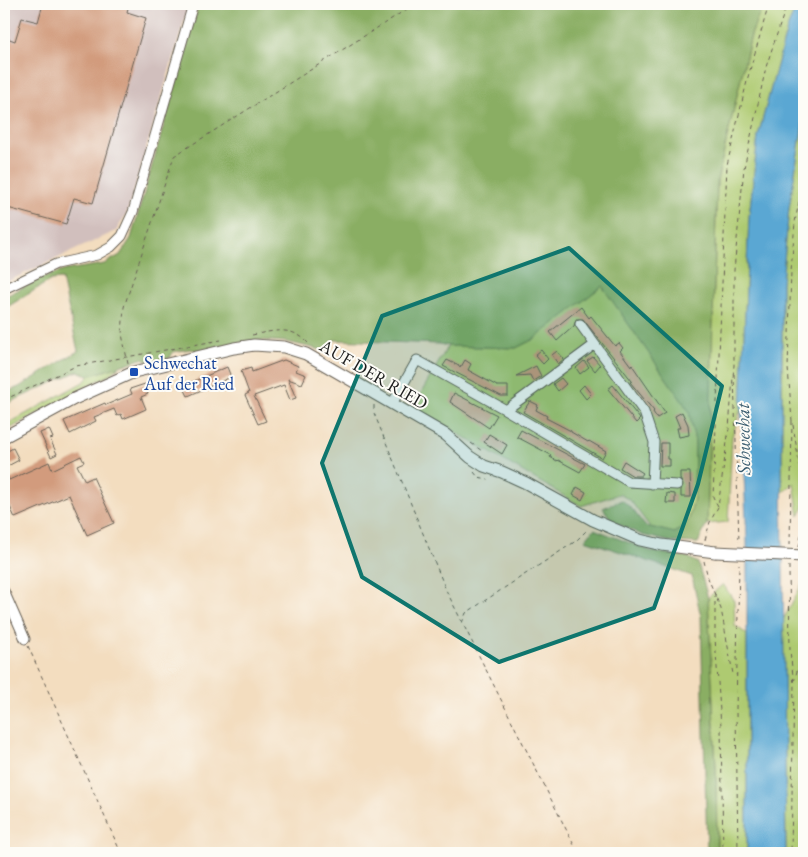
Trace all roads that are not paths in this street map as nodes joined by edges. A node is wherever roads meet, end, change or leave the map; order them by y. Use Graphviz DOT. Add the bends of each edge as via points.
graph roads {
  1 [pos="193,4"];
  2 [pos="4,289"];
  3 [pos="580,324"];
  4 [pos="594,345"];
  5 [pos="392,404"];
  6 [pos="506,410"];
  7 [pos="4,437"];
  8 [pos="652,484"];
  9 [pos="677,485"];
  10 [pos="804,556"];
  11 [pos="4,591"];
  12 [pos="25,639"];
  1 -- 2 [label="street" via="133,212 122,236 97,255 56,264"];
  3 -- 4 [label="street"];
  4 -- 6 [label="street"];
  4 -- 8 [label="street" via="644,412 654,442"];
  5 -- 6 [label="street" via="417,360"];
  5 -- 7 [label="main road, AUF DER RIED" via="306,354 284,346 254,345 131,373"];
  5 -- 10 [label="main road, AUF DER RIED, bridge" via="446,435 478,462 640,540 702,551"];
  6 -- 8 [label="street" via="629,482"];
  8 -- 9 [label="street"];
  11 -- 12 [label="street"];
}
